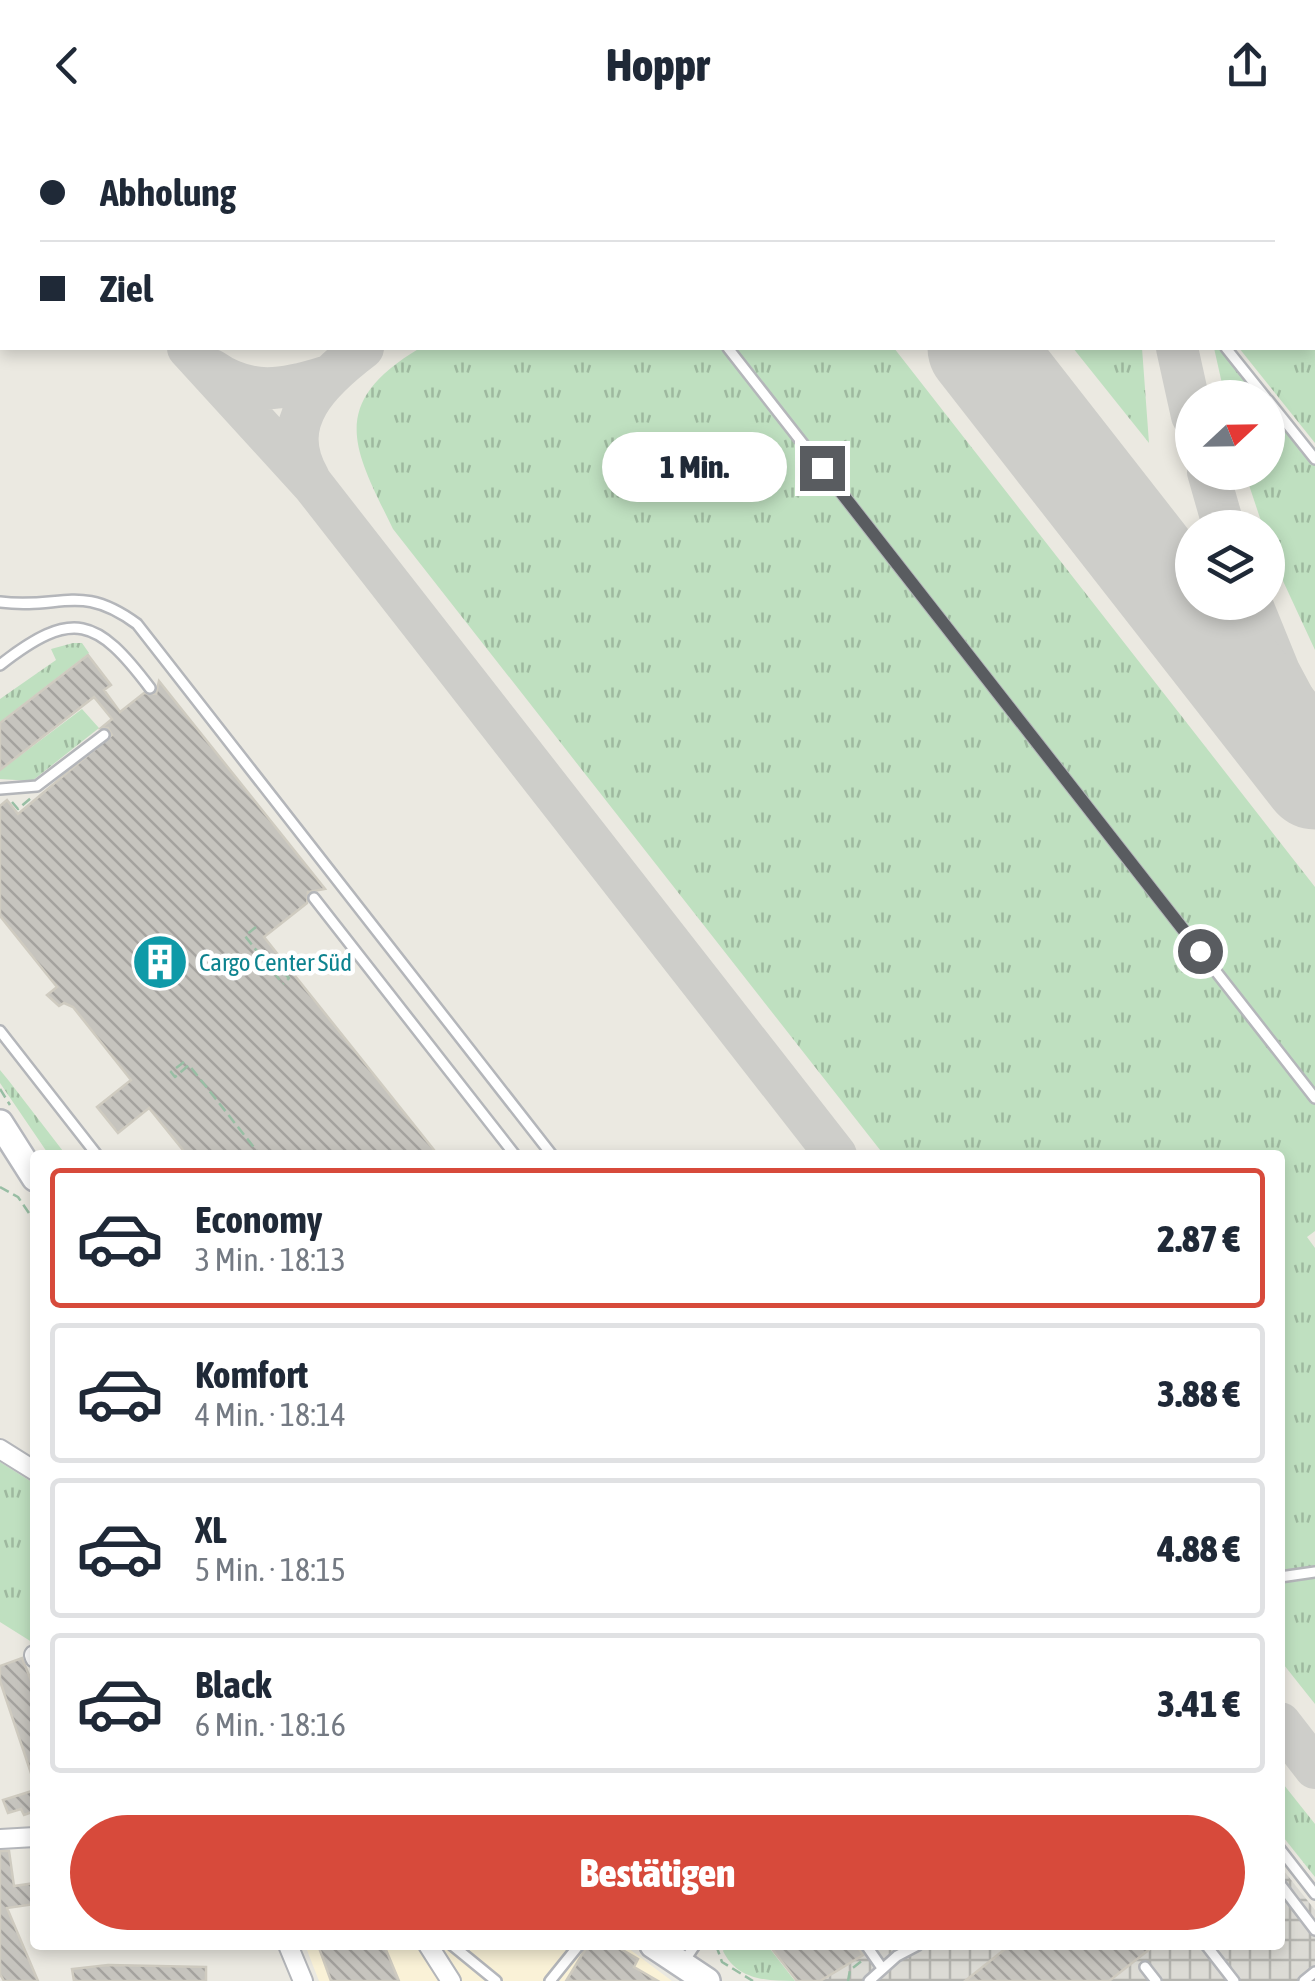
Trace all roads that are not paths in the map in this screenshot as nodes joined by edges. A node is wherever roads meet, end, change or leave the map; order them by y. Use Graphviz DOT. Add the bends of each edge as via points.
graph roads {
  1 [pos="730,350"];
  2 [pos="1228,350"];
  3 [pos="1252,380"];
  4 [pos="1285,421"];
  5 [pos="1315,459"];
  6 [pos="0,602"];
  7 [pos="0,665"];
  8 [pos="150,688"];
  9 [pos="104,736"];
  10 [pos="0,789"];
  11 [pos="314,898"];
  12 [pos="0,1031"];
  13 [pos="1315,1098"];
  14 [pos="0,1123"];
  15 [pos="93,1150"];
  16 [pos="511,1150"];
  17 [pos="548,1150"];
  18 [pos="8,1153"];
  19 [pos="30,1173"];
  20 [pos="0,1450"];
  21 [pos="30,1469"];
  22 [pos="1315,1572"];
  23 [pos="1285,1576"];
  24 [pos="30,1837"];
  25 [pos="0,1839"];
  26 [pos="1285,1855"];
  27 [pos="1285,1891"];
  28 [pos="1315,1894"];
  29 [pos="1315,1930"];
  30 [pos="290,1950"];
  31 [pos="431,1950"];
  32 [pos="457,1950"];
  33 [pos="575,1950"];
  34 [pos="869,1950"];
  35 [pos="892,1950"];
  36 [pos="908,1950"];
  37 [pos="1210,1950"];
  38 [pos="674,1951"];
  39 [pos="897,1956"];
  40 [pos="1145,1967"];
  41 [pos="882,1968"];
  42 [pos="1315,1972"];
  43 [pos="303,1981"];
  44 [pos="452,1981"];
  45 [pos="496,1981"];
  46 [pos="550,1981"];
  47 [pos="708,1981"];
  48 [pos="870,1981"];
  49 [pos="1156,1981"];
  50 [pos="1234,1981"];
  51 [pos="1304,1981"];
  1 -- 13 [label="lane"];
  2 -- 3 [label="lane"];
  4 -- 5 [label="lane"];
  6 -- 17 [label="lane" via="98,600 137,624"];
  7 -- 8 [label="lane" via="44,636 82,628 107,637"];
  9 -- 10 [label="lane" via="37,786"];
  11 -- 16 [label="lane"];
  12 -- 15 [label="lane"];
  14 -- 18 [label="main road"];
  18 -- 19 [label="main road"];
  20 -- 21 [label="street"];
  22 -- 23 [label="lane"];
  24 -- 25 [label="street"];
  26 -- 28 [label="lane"];
  27 -- 29 [label="lane"];
  30 -- 43 [label="street"];
  31 -- 44 [label="street"];
  32 -- 45 [label="lane"];
  33 -- 46 [label="lane"];
  34 -- 41 [label="lane"];
  35 -- 39 [label="lane"];
  36 -- 39 [label="lane"];
  37 -- 50 [label="lane"];
  38 -- 47 [label="main road"];
  39 -- 41 [label="lane"];
  40 -- 49 [label="lane"];
  41 -- 48 [label="lane"];
  42 -- 51 [label="lane"];
}
